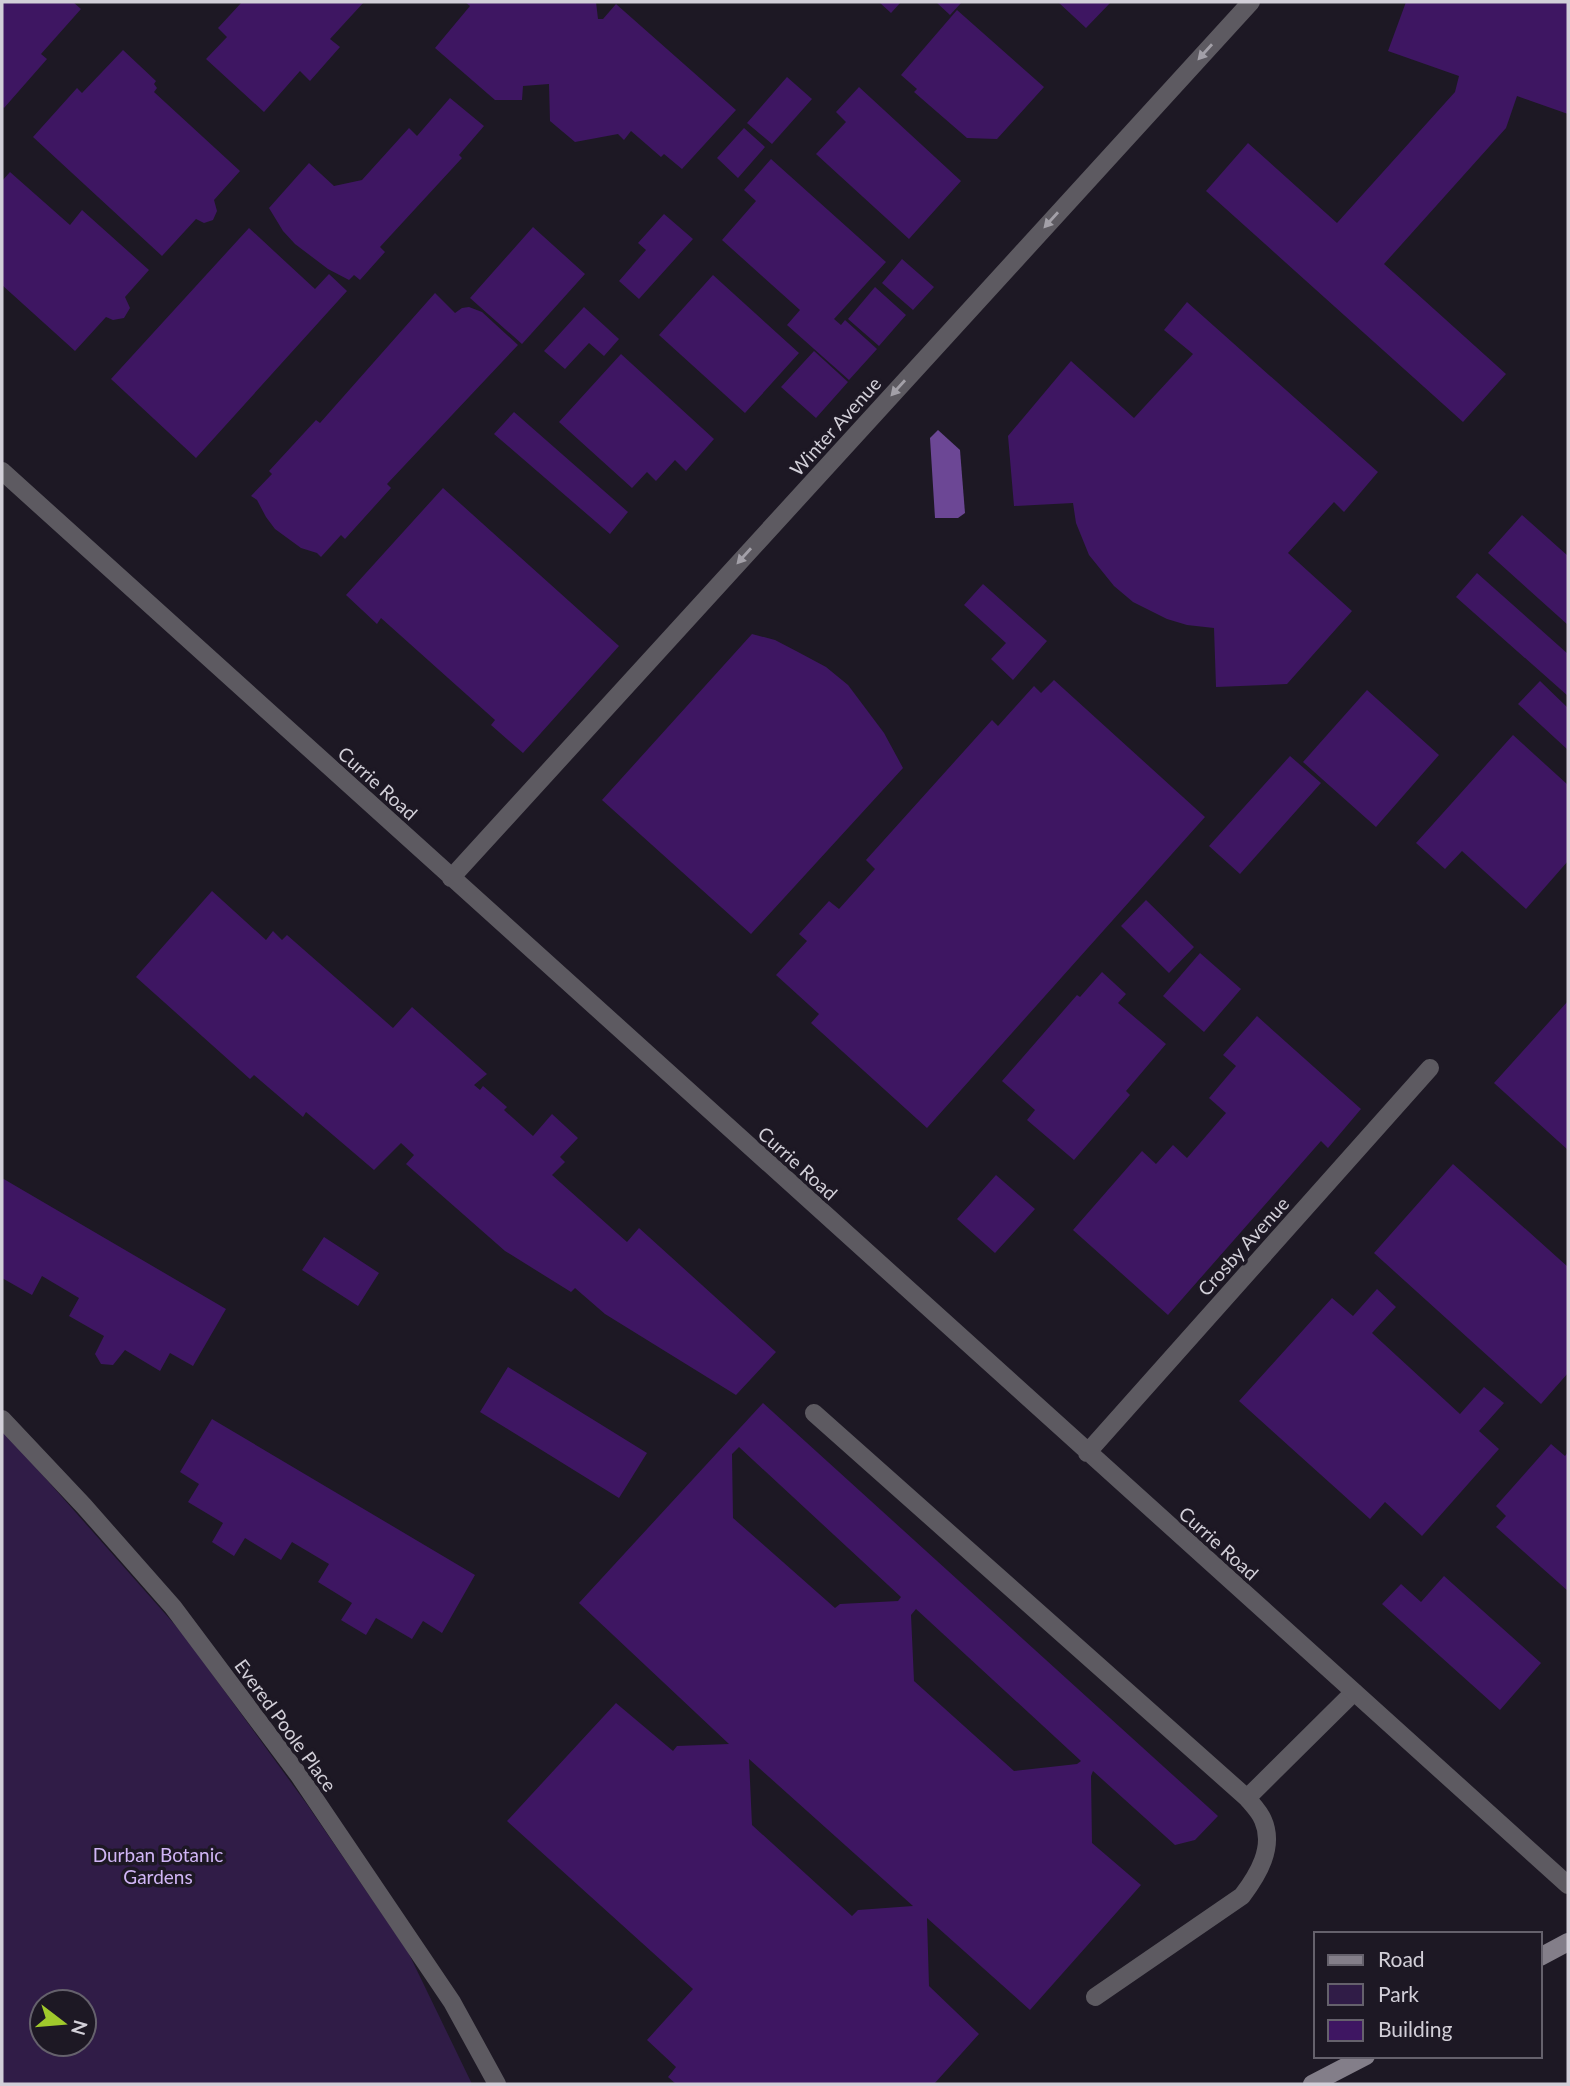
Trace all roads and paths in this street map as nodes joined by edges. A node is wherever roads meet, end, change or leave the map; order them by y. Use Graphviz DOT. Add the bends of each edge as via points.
graph roads {
  1 [pos="1251,2"];
  2 [pos="2,471"];
  3 [pos="451,878"];
  4 [pos="1430,1068"];
  5 [pos="814,1413"];
  6 [pos="2,1419"];
  7 [pos="1087,1452"];
  8 [pos="1354,1692"];
  9 [pos="1247,1798"];
  10 [pos="1568,1885"];
  11 [pos="1568,1941"];
  12 [pos="1542,1956"];
  13 [pos="1095,1997"];
  14 [pos="1362,2058"];
  15 [pos="497,2084"];
  16 [pos="1312,2084"];
  1 -- 3 [label="street, Winter Avenue, one-way"];
  2 -- 3 [label="street, Currie Road"];
  3 -- 7 [label="street, Currie Road"];
  4 -- 7 [label="street, Crosby Avenue"];
  5 -- 9 [label="street"];
  6 -- 15 [label="street, Evered Poole Place" via="173,1607 298,1774 452,2002"];
  7 -- 8 [label="street, Currie Road"];
  8 -- 9 [label="street"];
  8 -- 10 [label="street, Currie Road"];
  9 -- 13 [label="street" via="1263,1818 1267,1837 1255,1879 1242,1896"];
  11 -- 12 [label="main road"];
  14 -- 16 [label="main road"];
}
